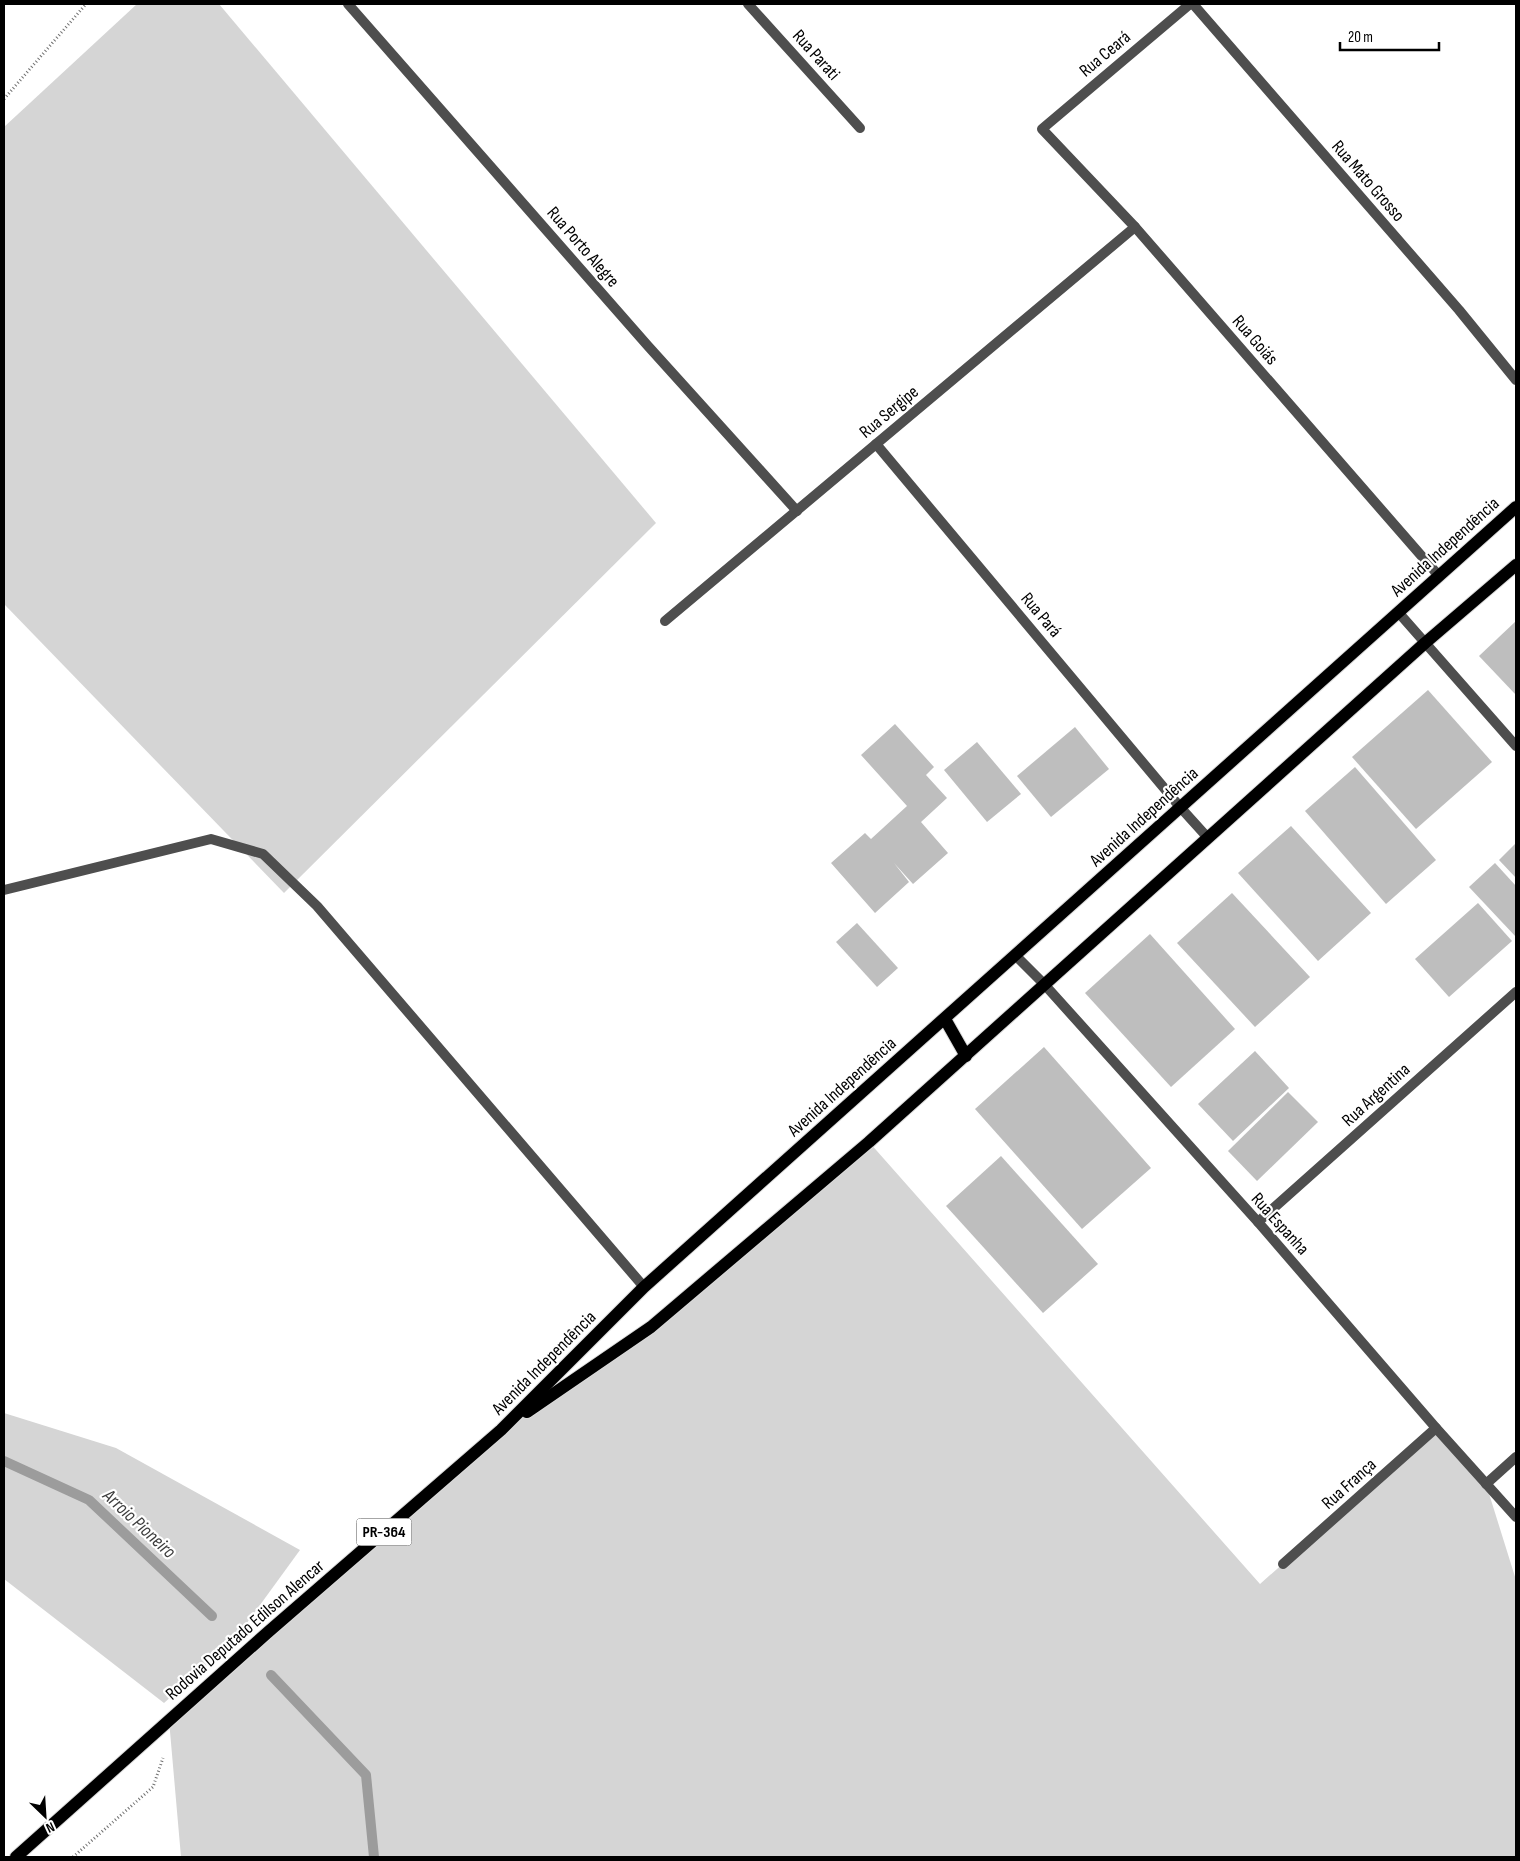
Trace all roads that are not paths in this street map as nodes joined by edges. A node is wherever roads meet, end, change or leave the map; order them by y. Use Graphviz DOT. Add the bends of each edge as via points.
graph roads {
  1 [pos="348,4"];
  2 [pos="748,4"];
  3 [pos="1191,4"];
  4 [pos="860,128"];
  5 [pos="1042,129"];
  6 [pos="1135,227"];
  7 [pos="1516,380"];
  8 [pos="876,444"];
  9 [pos="1516,507"];
  10 [pos="797,510"];
  11 [pos="1516,565"];
  12 [pos="1439,576"];
  13 [pos="1398,612"];
  14 [pos="665,621"];
  15 [pos="1425,643"];
  16 [pos="1516,746"];
  17 [pos="1180,807"];
  18 [pos="1208,838"];
  19 [pos="4,890"];
  20 [pos="1016,955"];
  21 [pos="1044,984"];
  22 [pos="1516,992"];
  23 [pos="944,1019"];
  24 [pos="966,1056"];
  25 [pos="1258,1222"];
  26 [pos="644,1287"];
  27 [pos="1436,1428"];
  28 [pos="501,1430"];
  29 [pos="1516,1457"];
  30 [pos="1486,1484"];
  31 [pos="1516,1517"];
  32 [pos="1283,1564"];
  33 [pos="16,1857"];
  1 -- 10 [label="street, Rua Porto Alegre" via="648,346"];
  2 -- 4 [label="street, Rua Parati"];
  3 -- 5 [label="street, Rua Ceará"];
  3 -- 7 [label="street, Rua Mato Grosso"];
  5 -- 6 [label="street, Rua Goiás"];
  6 -- 8 [label="street, Rua Sergipe"];
  6 -- 12 [label="street, Rua Goiás"];
  8 -- 10 [label="street, Rua Sergipe"];
  8 -- 17 [label="street, Rua Pará"];
  9 -- 12 [label="main road, Avenida Independência"];
  10 -- 14 [label="street, Rua Sergipe"];
  11 -- 15 [label="main road, Avenida Independência"];
  12 -- 13 [label="main road, Avenida Independência"];
  13 -- 15 [label="street"];
  13 -- 17 [label="main road, Avenida Independência"];
  15 -- 16 [label="street"];
  15 -- 18 [label="main road, Avenida Independência"];
  17 -- 18 [label="street, Rua Pará"];
  17 -- 20 [label="main road, Avenida Independência"];
  18 -- 21 [label="main road, Avenida Independência"];
  19 -- 26 [label="street" via="211,839 263,854 317,906"];
  20 -- 21 [label="street, Rua Espanha"];
  20 -- 23 [label="main road, Avenida Independência"];
  21 -- 24 [label="main road, Avenida Independência"];
  21 -- 25 [label="street, Rua Espanha"];
  22 -- 25 [label="street, Rua Argentina"];
  23 -- 24 [label="main road"];
  23 -- 26 [label="main road, Avenida Independência"];
  24 -- 28 [label="main road, Avenida Independência" via="651,1328"];
  25 -- 27 [label="street, Rua Espanha"];
  26 -- 28 [label="main road, Avenida Independência"];
  27 -- 30 [label="street, Rua Espanha"];
  27 -- 32 [label="street, Rua França"];
  28 -- 33 [label="main road, Rodovia Deputado Edilson Alencar / PR-364"];
  29 -- 30 [label="street"];
  30 -- 31 [label="street, Rua Espanha"];
}
